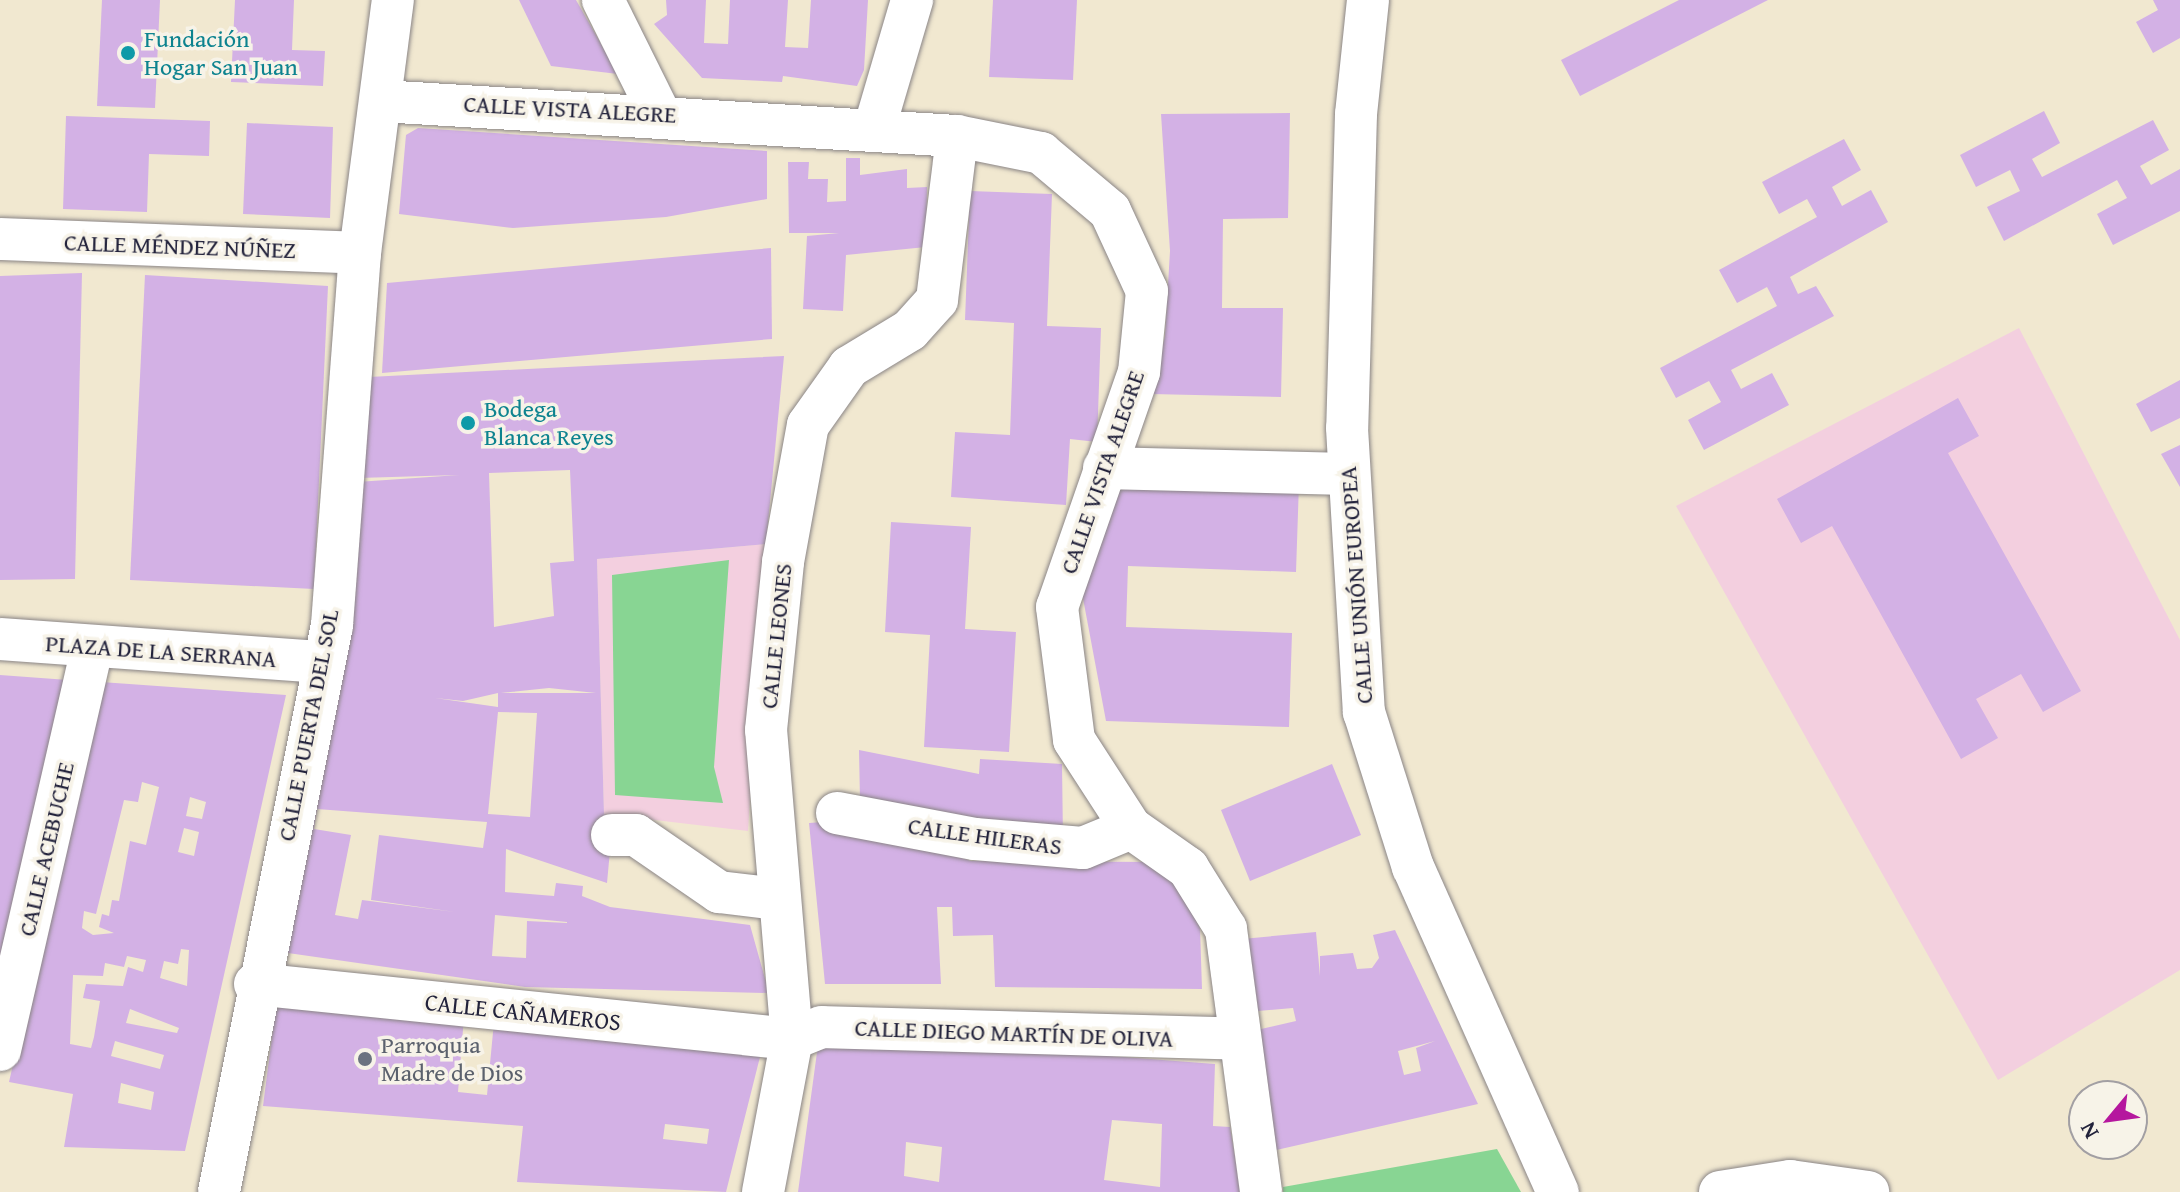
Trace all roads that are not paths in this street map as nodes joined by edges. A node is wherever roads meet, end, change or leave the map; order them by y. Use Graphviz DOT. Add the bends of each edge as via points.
graph roads {
  1 [pos="393,0"];
  2 [pos="603,0"];
  3 [pos="912,0"];
  4 [pos="1368,0"];
  5 [pos="381,101"];
  6 [pos="659,113"];
  7 [pos="875,126"];
  8 [pos="957,136"];
  9 [pos="0,239"];
  10 [pos="360,253"];
  11 [pos="1104,468"];
  12 [pos="1347,474"];
  13 [pos="0,639"];
  14 [pos="92,649"];
  15 [pos="322,662"];
  16 [pos="837,813"];
  17 [pos="1131,828"];
  18 [pos="612,835"];
  19 [pos="777,899"];
  20 [pos="255,984"];
  21 [pos="792,1039"];
  22 [pos="1239,1039"];
  23 [pos="0,1050"];
  24 [pos="1560,1188"];
  25 [pos="219,1192"];
  26 [pos="763,1192"];
  27 [pos="1261,1192"];
  28 [pos="1720,1192"];
  29 [pos="1868,1192"];
  1 -- 5 [label="street, CALLE PUERTA DEL SOL"];
  2 -- 6 [label="street"];
  3 -- 7 [label="street"];
  4 -- 12 [label="street, CALLE UNIÓN EUROPEA" via="1356,114"];
  5 -- 6 [label="street, CALLE VISTA ALEGRE"];
  5 -- 10 [label="street, CALLE PUERTA DEL SOL"];
  6 -- 7 [label="street, CALLE VISTA ALEGRE"];
  7 -- 8 [label="street, CALLE VISTA ALEGRE"];
  8 -- 11 [label="street, CALLE VISTA ALEGRE" via="1041,153 1110,211 1147,291 1139,372"];
  8 -- 19 [label="street, CALLE LEONES" via="937,300 910,330 849,367 808,425 783,562 766,730"];
  9 -- 10 [label="street, CALLE MÉNDEZ NÚÑEZ"];
  10 -- 15 [label="street, CALLE PUERTA DEL SOL" via="332,625"];
  11 -- 12 [label="street"];
  11 -- 17 [label="street, CALLE VISTA ALEGRE" via="1057,607 1074,740"];
  12 -- 24 [label="street, CALLE UNIÓN EUROPEA" via="1364,712 1413,867"];
  13 -- 14 [label="street, PLAZA DE LA SERRANA"];
  14 -- 15 [label="street, PLAZA DE LA SERRANA"];
  14 -- 23 [label="street, CALLE ACEBUCHE"];
  15 -- 20 [label="street, CALLE PUERTA DEL SOL"];
  16 -- 17 [label="street, CALLE HILERAS" via="975,839 1083,848"];
  17 -- 22 [label="street, CALLE VISTA ALEGRE" via="1188,868 1226,929"];
  18 -- 19 [label="street" via="636,835 719,892"];
  19 -- 21 [label="street, CALLE LEONES"];
  20 -- 21 [label="street, CALLE CAÑAMEROS"];
  20 -- 25 [label="street, CALLE PUERTA DEL SOL" via="233,1149"];
  21 -- 22 [label="street, CALLE DIEGO MARTÍN DE OLIVA" via="822,1027"];
  21 -- 26 [label="street, CALLE LEONES"];
  22 -- 27 [label="street, CALLE VISTA ALEGRE"];
  28 -- 29 [label="street" via="1790,1181"];
}
